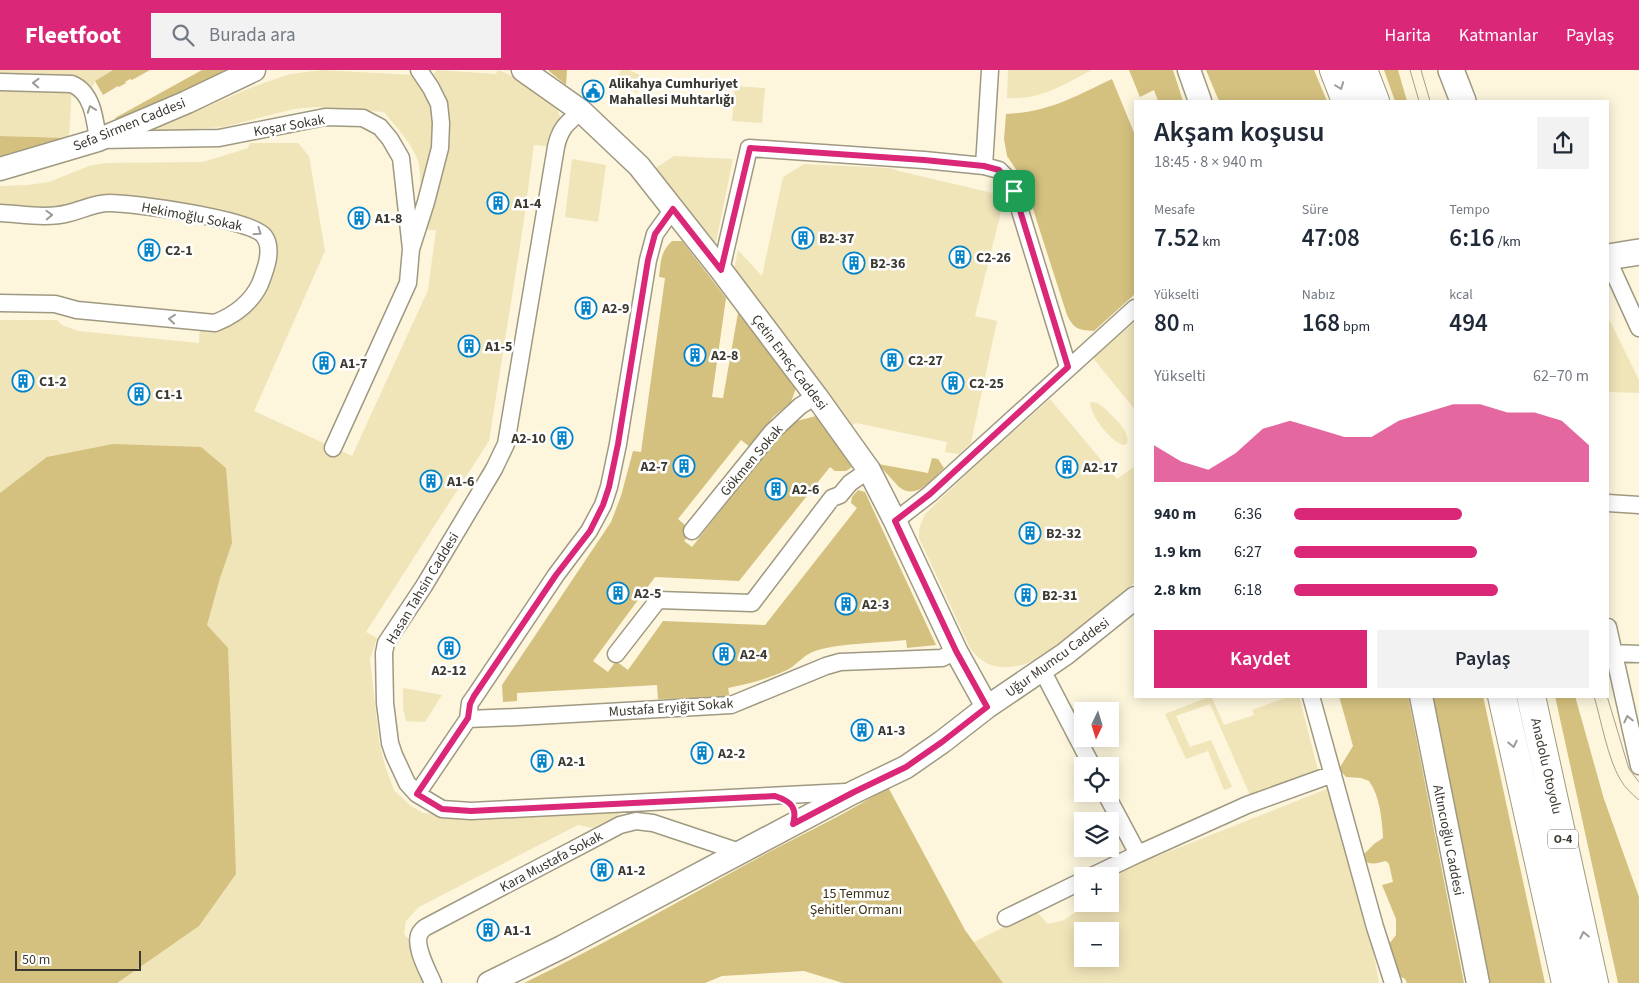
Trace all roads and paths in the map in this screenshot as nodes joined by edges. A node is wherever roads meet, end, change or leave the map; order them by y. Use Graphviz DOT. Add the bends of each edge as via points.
graph roads {
  1 [pos="254,70"];
  2 [pos="419,70"];
  3 [pos="523,70"];
  4 [pos="990,70"];
  5 [pos="1189,70"];
  6 [pos="1334,70"];
  7 [pos="1363,70"];
  8 [pos="1451,70"];
  9 [pos="0,82"];
  10 [pos="1200,100"];
  11 [pos="1346,100"];
  12 [pos="1375,100"];
  13 [pos="1463,100"];
  14 [pos="581,111"];
  15 [pos="98,140"];
  16 [pos="984,166"];
  17 [pos="0,169"];
  18 [pos="673,209"];
  19 [pos="0,213"];
  20 [pos="411,249"];
  21 [pos="1639,252"];
  22 [pos="1609,258"];
  23 [pos="1609,260"];
  24 [pos="721,270"];
  25 [pos="0,303"];
  26 [pos="1134,309"];
  27 [pos="1639,328"];
  28 [pos="1068,367"];
  29 [pos="816,396"];
  30 [pos="333,448"];
  31 [pos="869,470"];
  32 [pos="1609,503"];
  33 [pos="1639,505"];
  34 [pos="895,521"];
  35 [pos="692,531"];
  36 [pos="1134,599"];
  37 [pos="1609,634"];
  38 [pos="956,651"];
  39 [pos="1612,653"];
  40 [pos="616,654"];
  41 [pos="1639,654"];
  42 [pos="1042,670"];
  43 [pos="1312,698"];
  44 [pos="1421,698"];
  45 [pos="1502,698"];
  46 [pos="1531,698"];
  47 [pos="987,707"];
  48 [pos="468,718"];
  49 [pos="1087,757"];
  50 [pos="1639,766"];
  51 [pos="1333,774"];
  52 [pos="854,792"];
  53 [pos="417,794"];
  54 [pos="775,796"];
  55 [pos="1110,802"];
  56 [pos="793,824"];
  57 [pos="740,852"];
  58 [pos="1138,854"];
  59 [pos="1111,867"];
  60 [pos="1074,885"];
  61 [pos="1006,918"];
  62 [pos="433,983"];
  63 [pos="489,983"];
  64 [pos="1393,983"];
  65 [pos="1478,983"];
  66 [pos="1566,983"];
  67 [pos="1594,983"];
  1 -- 15 [label="street, Sefa Sirmen Caddesi"];
  2 -- 20 [label="street, Koşar Sokak" via="439,104 440,148"];
  3 -- 14 [label="street, Çetin Emeç Caddesi"];
  4 -- 16 [label="street"];
  5 -- 10 [label="street"];
  6 -- 11 [label="highway, one-way"];
  7 -- 12 [label="highway"];
  8 -- 13 [label="main road"];
  15 -- 9 [label="street, one-way" via="91,107 83,92 72,84"];
  14 -- 18 [label="street, Çetin Emeç Caddesi" via="639,166"];
  14 -- 53 [label="street, Hasan Tahsin Caddesi" via="563,126 556,147 506,444 424,586 386,643 384,678 390,743 407,784"];
  15 -- 17 [label="street, Sefa Sirmen Caddesi"];
  15 -- 20 [label="street, Koşar Sokak" via="219,138 325,117 363,118 380,127 400,158"];
  16 -- 24 [label="street" via="750,148"];
  16 -- 28 [label="street" via="999,170 1014,191"];
  18 -- 24 [label="street, Çetin Emeç Caddesi"];
  18 -- 48 [label="street" via="655,234 648,260 618,444 603,505 590,531 556,575 474,696"];
  19 -- 25 [label="street, Hekimoğlu Sokak, one-way" via="48,216 107,203 130,204 222,219 250,227 265,237 268,246 266,268 252,296 238,311 216,323 77,310 55,304"];
  20 -- 30 [label="street, Koşar Sokak" via="408,283"];
  21 -- 22 [label="main road"];
  23 -- 27 [label="street"];
  24 -- 29 [label="street, Çetin Emeç Caddesi"];
  26 -- 28 [label="street"];
  28 -- 34 [label="street" via="930,494"];
  29 -- 31 [label="street, Çetin Emeç Caddesi"];
  29 -- 35 [label="street, Gökmen Sokak" via="772,432"];
  31 -- 34 [label="street, Çetin Emeç Caddesi"];
  31 -- 40 [label="street" via="832,498 752,603 658,600"];
  32 -- 33 [label="street"];
  34 -- 38 [label="street, Çetin Emeç Caddesi"];
  36 -- 42 [label="street, Uğur Mumcu Caddesi"];
  37 -- 39 [label="street"];
  38 -- 47 [label="street, Çetin Emeç Caddesi"];
  38 -- 48 [label="street, Mustafa Eryiğit Sokak" via="942,658 840,662 731,705"];
  39 -- 41 [label="street"];
  50 -- 39 [label="street, one-way"];
  42 -- 47 [label="street, Uğur Mumcu Caddesi"];
  42 -- 49 [label="street"];
  43 -- 51 [label="street"];
  44 -- 65 [label="street, Altıncıoğlu Caddesi"];
  45 -- 66 [label="highway, Anadolu Otoyolu / O-4, one-way"];
  67 -- 46 [label="highway, Anadolu Otoyolu / O-4, one-way"];
  47 -- 52 [label="street, Uğur Mumcu Caddesi" via="906,767"];
  48 -- 53 [label="street"];
  51 -- 58 [label="street" via="1248,805"];
  51 -- 64 [label="street"];
  52 -- 54 [label="street, Hasan Tahsin Caddesi"];
  52 -- 56 [label="street, Uğur Mumcu Caddesi"];
  53 -- 54 [label="street, Hasan Tahsin Caddesi" via="442,809 471,811"];
  54 -- 56 [label="street" via="790,804 795,816"];
  55 -- 58 [label="street"];
  56 -- 57 [label="street, Uğur Mumcu Caddesi"];
  57 -- 62 [label="street, Kara Mustafa Sokak" via="653,823 636,821 620,825 420,932 420,950"];
  57 -- 63 [label="street, Uğur Mumcu Caddesi"];
  58 -- 59 [label="street"];
  60 -- 61 [label="street"];
}
